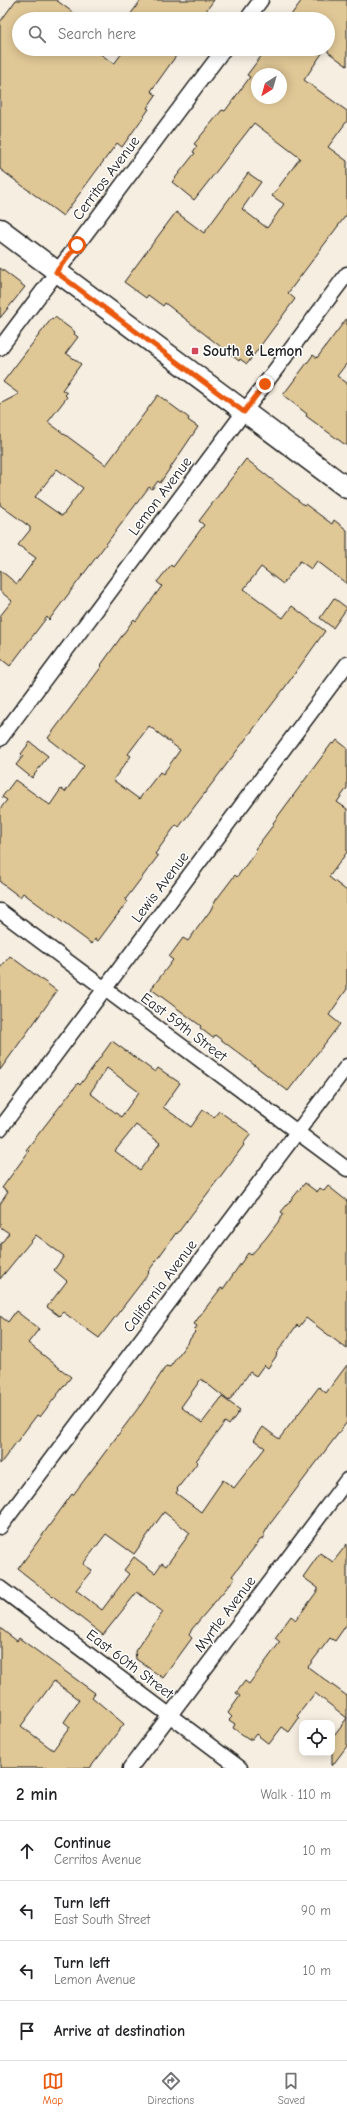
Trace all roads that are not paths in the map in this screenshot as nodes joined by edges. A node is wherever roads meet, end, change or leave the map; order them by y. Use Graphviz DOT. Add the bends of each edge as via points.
graph roads {
  1 [pos="261,0"];
  2 [pos="252,12"];
  3 [pos="219,56"];
  4 [pos="0,228"];
  5 [pos="56,272"];
  6 [pos="347,274"];
  7 [pos="0,348"];
  8 [pos="244,412"];
  9 [pos="347,488"];
  10 [pos="347,664"];
  11 [pos="0,739"];
  12 [pos="0,911"];
  13 [pos="104,989"];
  14 [pos="347,1066"];
  15 [pos="0,1129"];
  16 [pos="297,1132"];
  17 [pos="347,1169"];
  18 [pos="347,1480"];
  19 [pos="0,1527"];
  20 [pos="0,1588"];
  21 [pos="170,1715"];
  22 [pos="130,1768"];
  23 [pos="240,1768"];
  1 -- 2 [label="street"];
  3 -- 5 [label="street, Cerritos Avenue"];
  4 -- 5 [label="main road"];
  5 -- 7 [label="street, Cerritos Avenue"];
  5 -- 8 [label="main road"];
  6 -- 8 [label="street, Lemon Avenue"];
  8 -- 9 [label="main road"];
  8 -- 11 [label="street, Lemon Avenue"];
  10 -- 13 [label="street, Lewis Avenue"];
  12 -- 13 [label="street, East 59th Street"];
  13 -- 15 [label="street, Lewis Avenue"];
  13 -- 16 [label="street, East 59th Street"];
  14 -- 16 [label="street, California Avenue"];
  16 -- 17 [label="street, East 59th Street"];
  16 -- 19 [label="street, California Avenue"];
  18 -- 21 [label="street, Myrtle Avenue"];
  20 -- 21 [label="street, East 60th Street"];
  21 -- 22 [label="street, Myrtle Avenue"];
  21 -- 23 [label="street, East 60th Street"];
}
